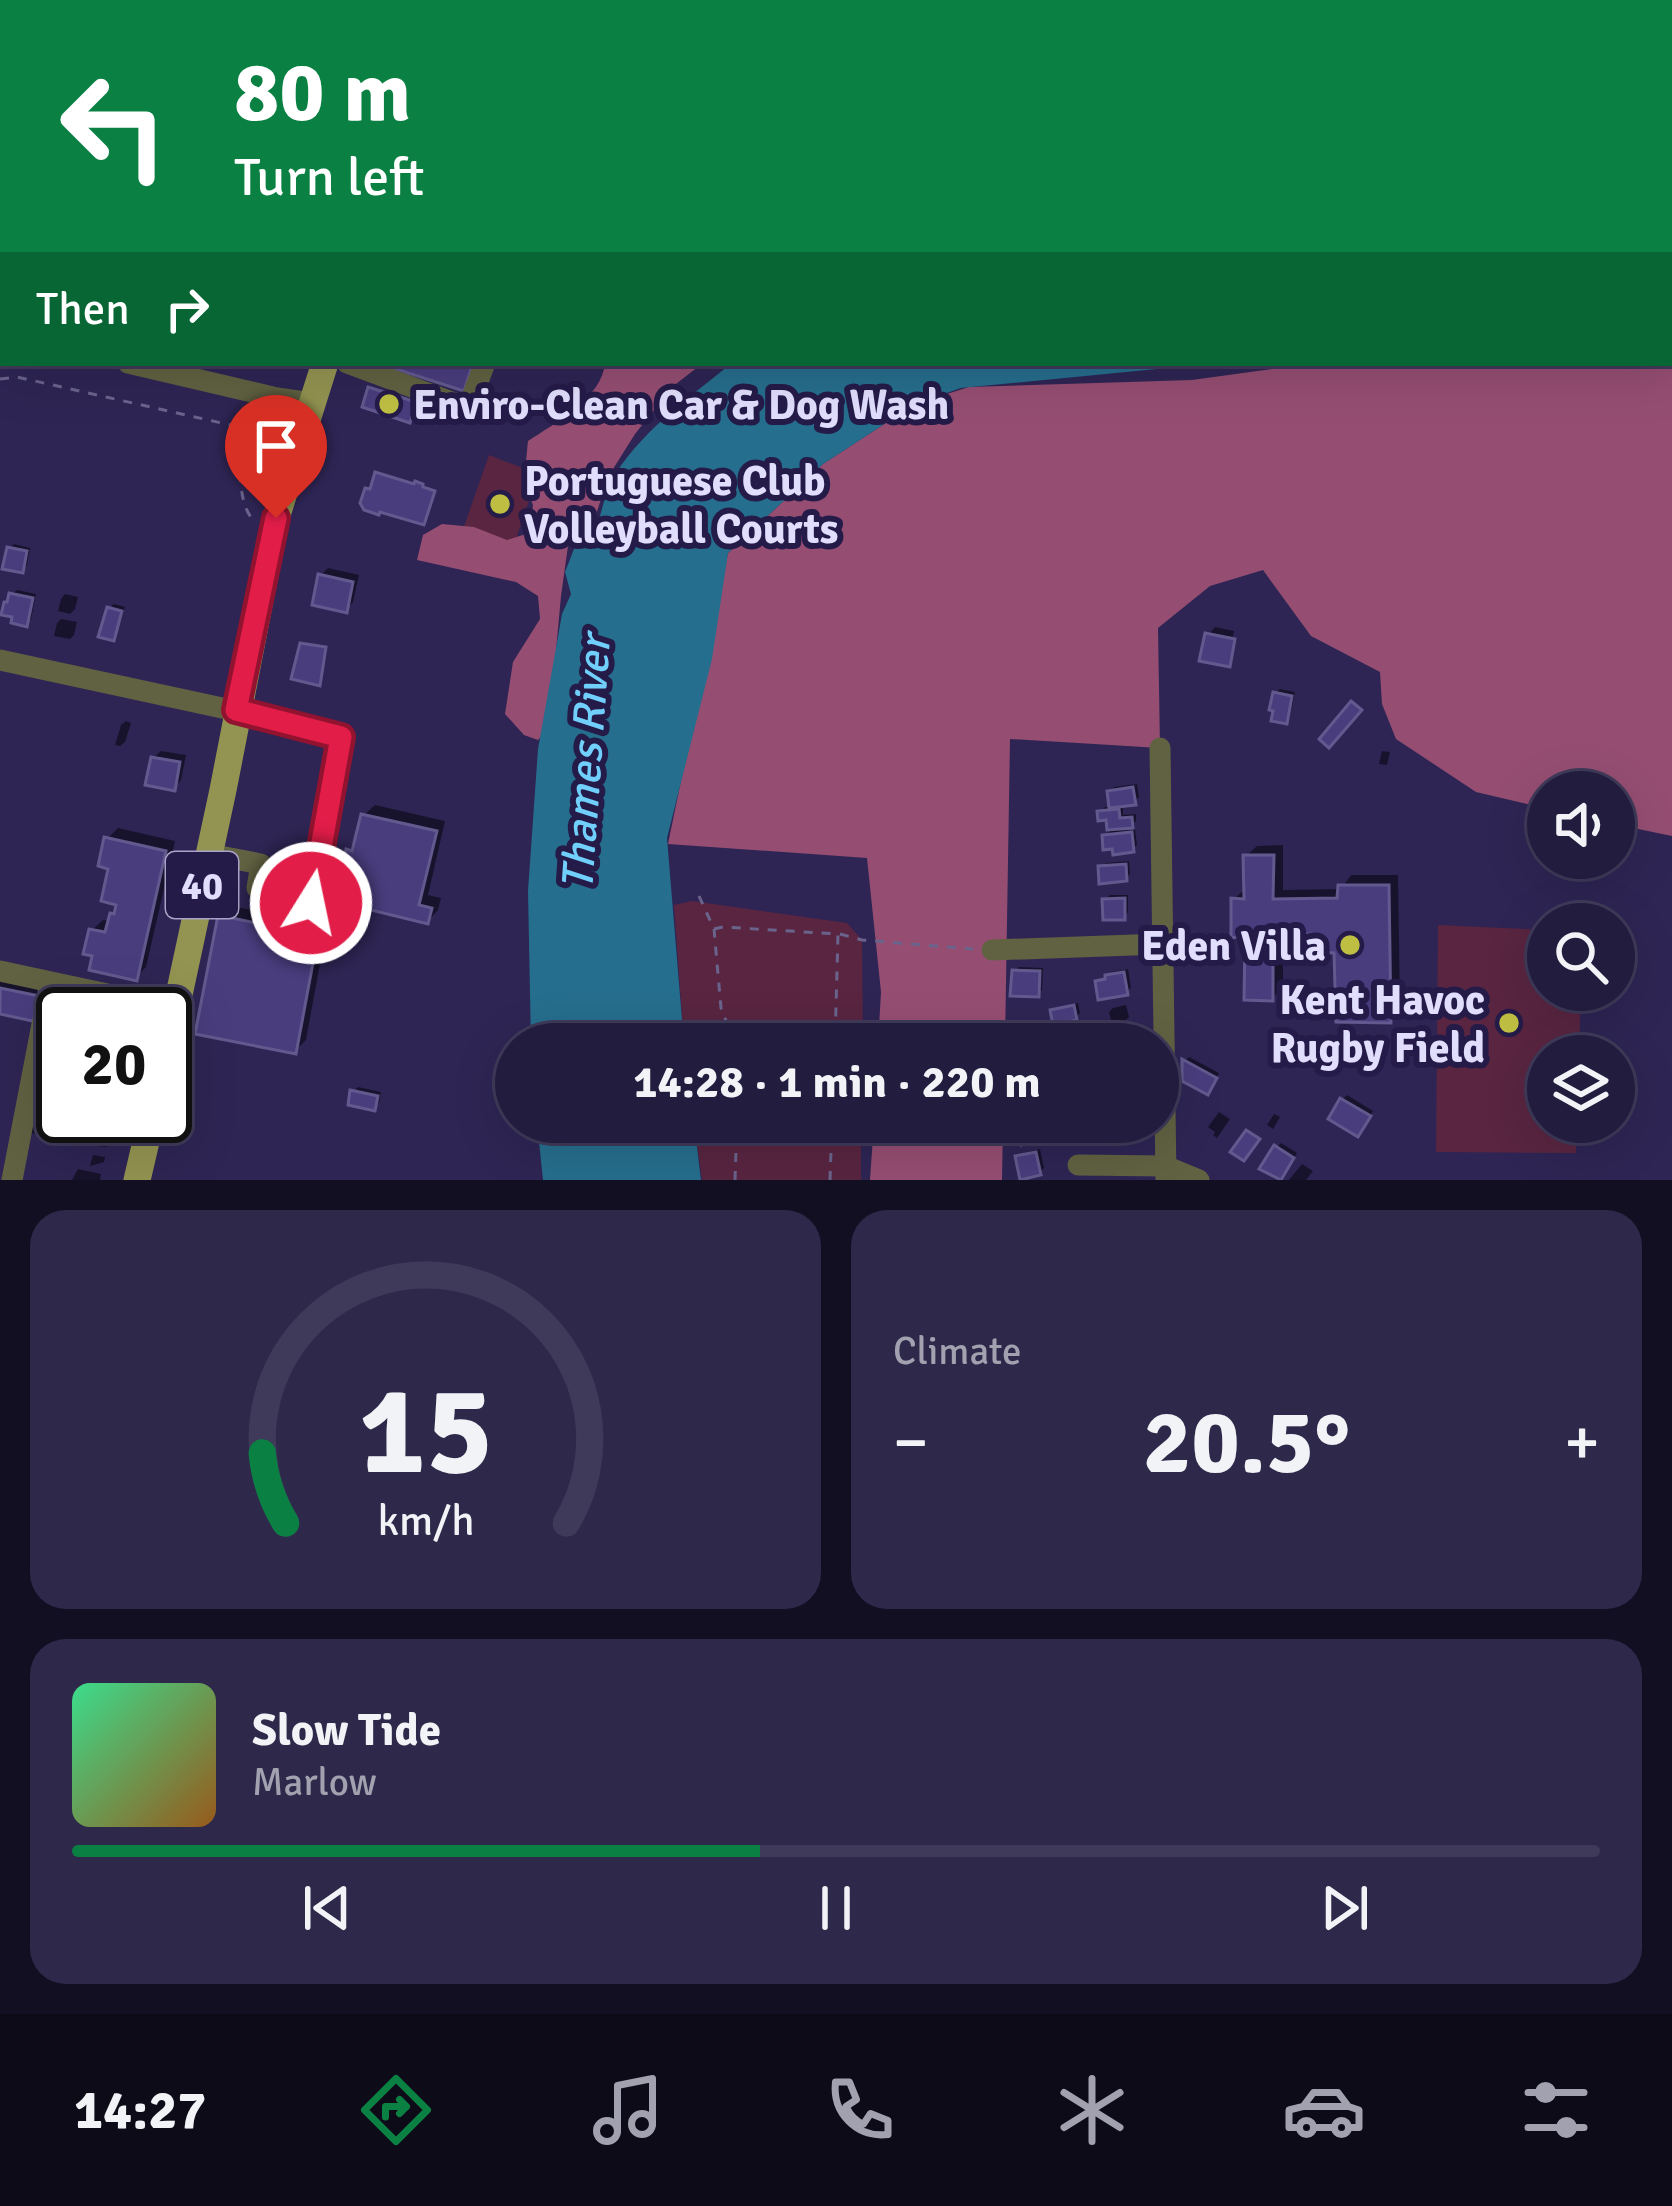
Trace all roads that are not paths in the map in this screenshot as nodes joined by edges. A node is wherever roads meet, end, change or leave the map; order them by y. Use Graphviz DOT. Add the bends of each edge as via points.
graph roads {
  1 [pos="141,366"];
  2 [pos="324,366"];
  3 [pos="355,366"];
  4 [pos="484,366"];
  5 [pos="312,403"];
  6 [pos="0,660"];
  7 [pos="236,710"];
  8 [pos="1160,748"];
  9 [pos="209,854"];
  10 [pos="1161,944"];
  11 [pos="992,950"];
  12 [pos="0,971"];
  13 [pos="50,983"];
  14 [pos="70,987"];
  15 [pos="182,987"];
  16 [pos="146,1143"];
  17 [pos="1078,1165"];
  18 [pos="1166,1173"];
  19 [pos="12,1180"];
  20 [pos="137,1180"];
  21 [pos="1199,1180"];
  1 -- 5 [label="street"];
  2 -- 5 [label="main road, 40"];
  3 -- 4 [label="street" via="468,408"];
  5 -- 7 [label="main road, 40" via="276,518"];
  6 -- 7 [label="street"];
  7 -- 9 [label="main road, 40"];
  7 -- 9 [label="street" via="341,737 311,903 257,888 262,864"];
  8 -- 10 [label="street"];
  9 -- 15 [label="main road, 40"];
  10 -- 11 [label="street"];
  10 -- 18 [label="street"];
  12 -- 13 [label="street"];
  13 -- 14 [label="street"];
  13 -- 19 [label="street"];
  16 -- 20 [label="main road"];
  17 -- 18 [label="street"];
  18 -- 21 [label="street"];
}
